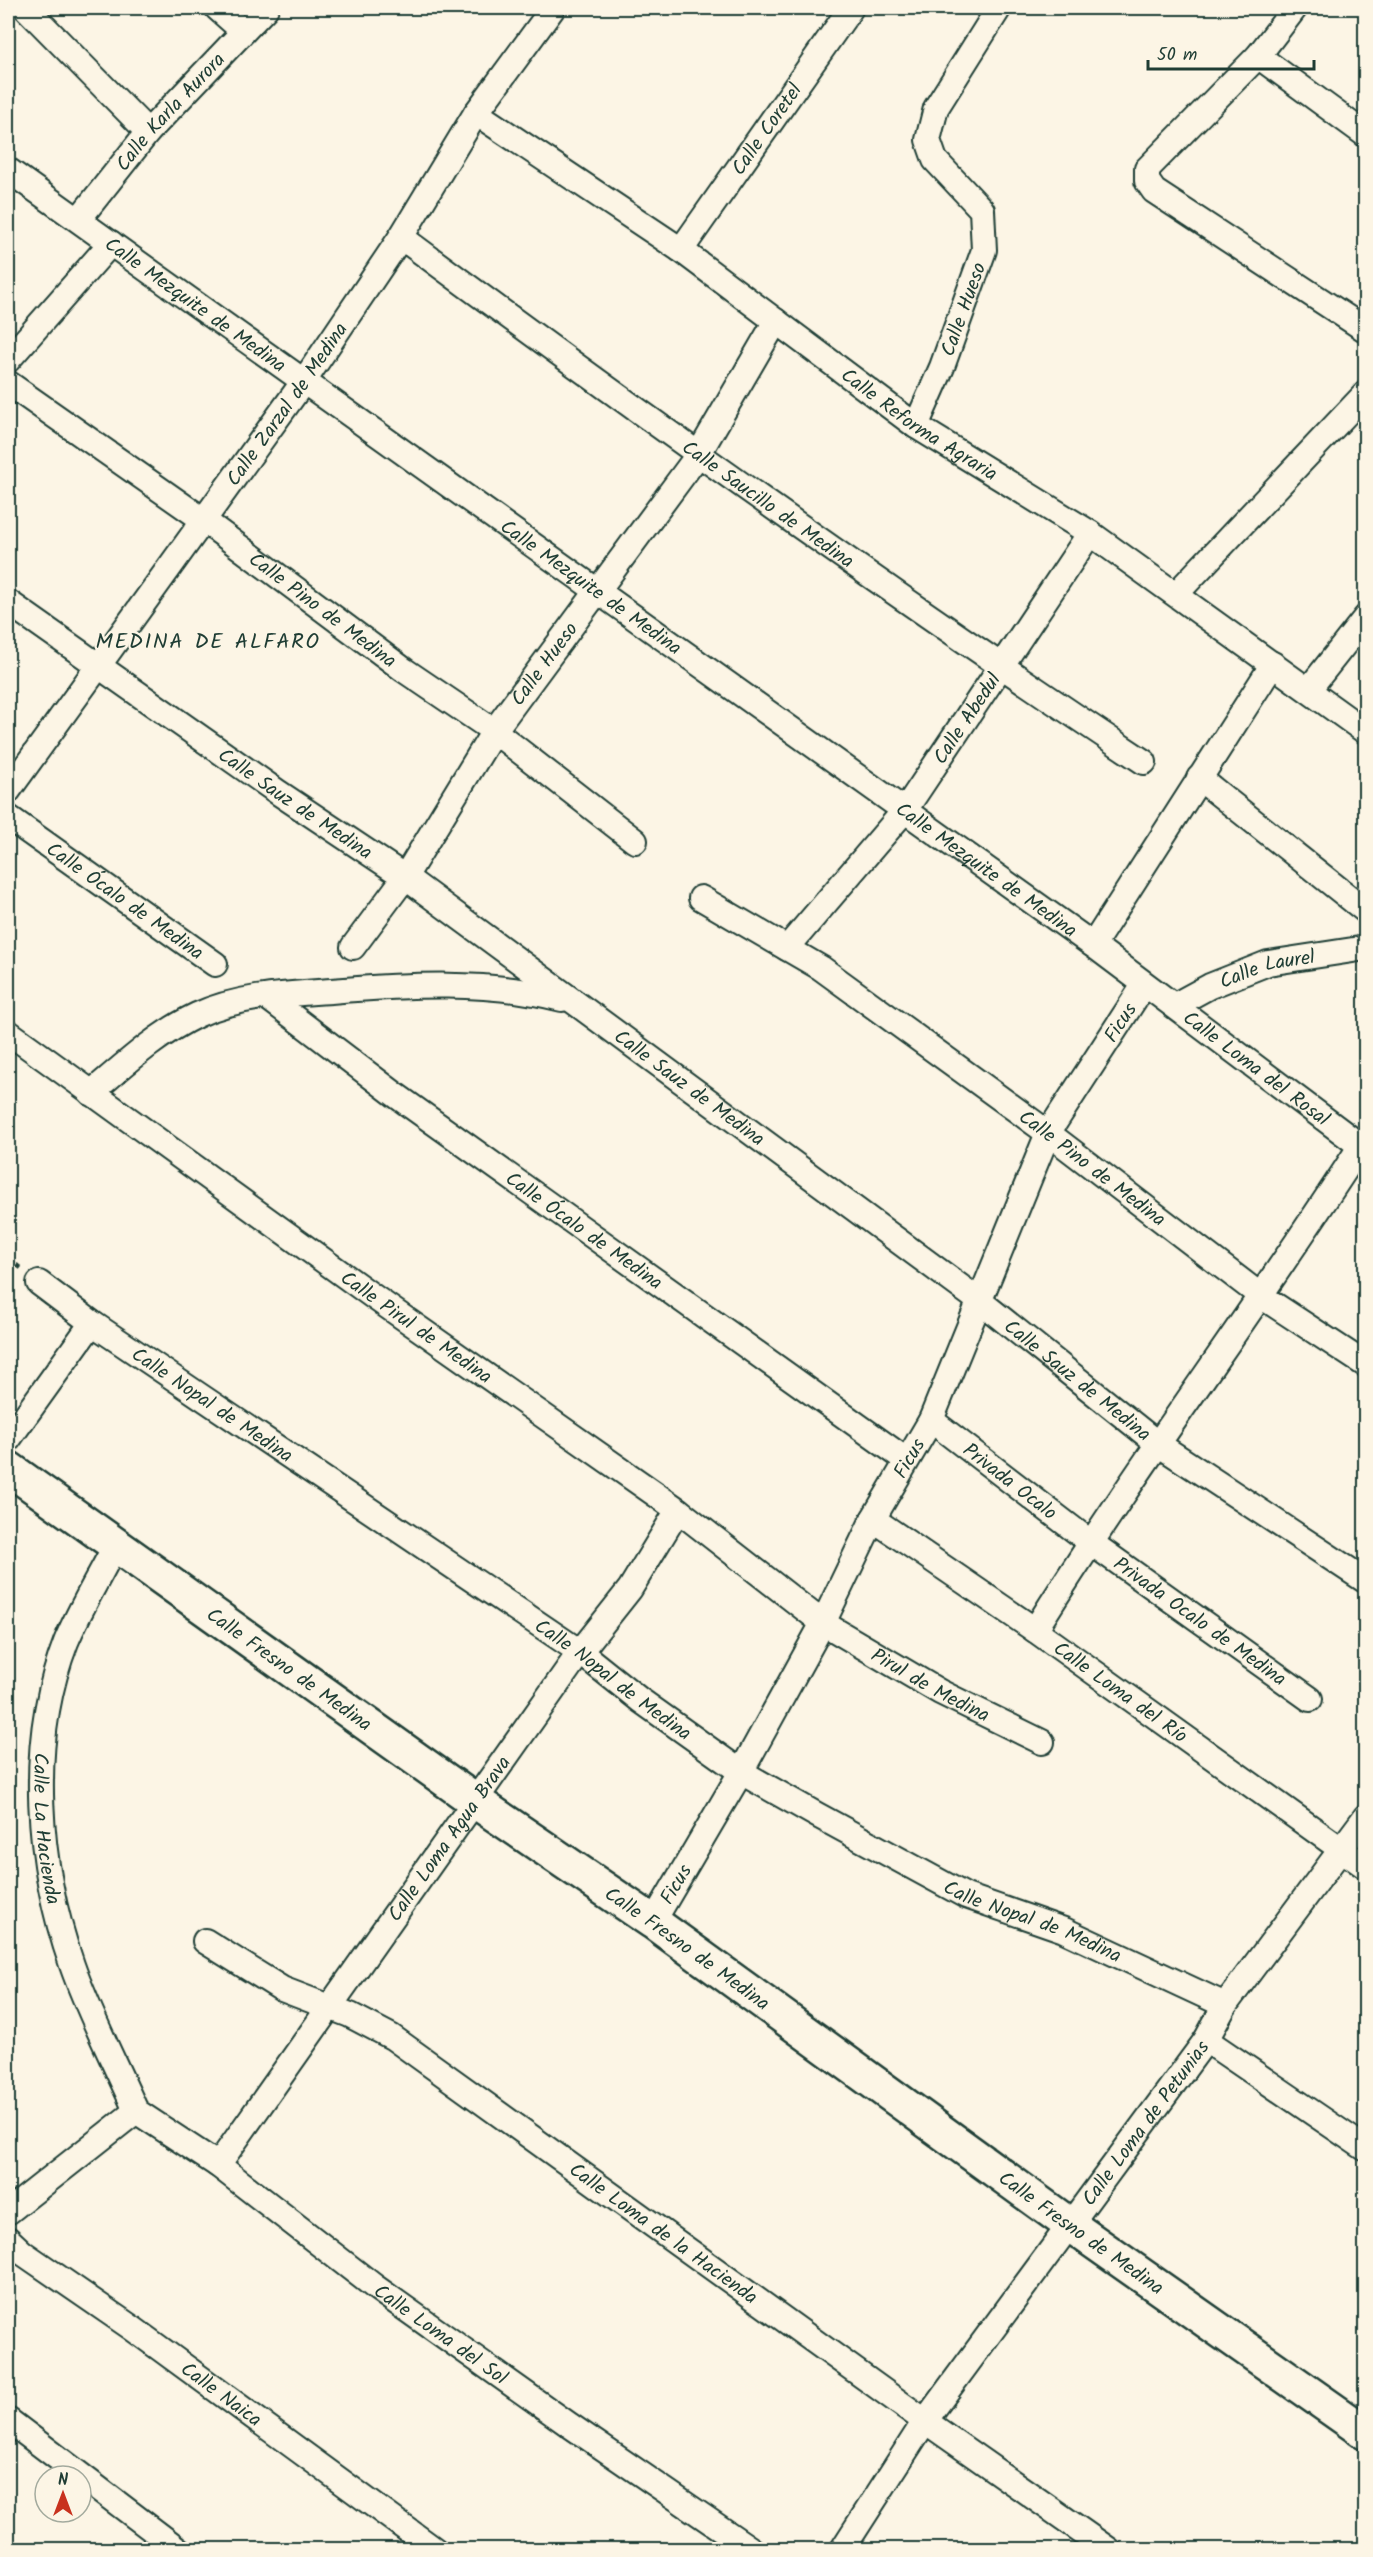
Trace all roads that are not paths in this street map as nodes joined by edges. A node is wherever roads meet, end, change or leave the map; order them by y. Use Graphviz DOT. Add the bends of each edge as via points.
graph roads {
  1 [pos="26,8"];
  2 [pos="218,8"];
  3 [pos="266,8"];
  4 [pos="553,8"];
  5 [pos="852,8"];
  6 [pos="999,8"];
  7 [pos="1294,8"];
  8 [pos="243,31"];
  9 [pos="1258,56"];
  10 [pos="476,113"];
  11 [pos="148,132"];
  12 [pos="1365,135"];
  13 [pos="8,170"];
  14 [pos="79,219"];
  15 [pos="402,237"];
  16 [pos="111,243"];
  17 [pos="681,250"];
  18 [pos="776,321"];
  19 [pos="1365,330"];
  20 [pos="8,360"];
  21 [pos="304,381"];
  22 [pos="8,383"];
  23 [pos="1365,393"];
  24 [pos="916,426"];
  25 [pos="698,455"];
  26 [pos="202,519"];
  27 [pos="1090,533"];
  28 [pos="598,593"];
  29 [pos="1176,594"];
  30 [pos="8,602"];
  31 [pos="1365,617"];
  32 [pos="98,664"];
  33 [pos="1273,664"];
  34 [pos="1001,667"];
  35 [pos="1309,689"];
  36 [pos="494,731"];
  37 [pos="1365,732"];
  38 [pos="1144,762"];
  39 [pos="1199,778"];
  40 [pos="8,791"];
  41 [pos="905,810"];
  42 [pos="8,817"];
  43 [pos="635,841"];
  44 [pos="405,877"];
  45 [pos="701,898"];
  46 [pos="1365,911"];
  47 [pos="1093,945"];
  48 [pos="352,947"];
  49 [pos="787,948"];
  50 [pos="1365,948"];
  51 [pos="215,964"];
  52 [pos="1144,985"];
  53 [pos="267,998"];
  54 [pos="572,1001"];
  55 [pos="1175,1005"];
  56 [pos="8,1032"];
  57 [pos="91,1093"];
  58 [pos="1048,1133"];
  59 [pos="1363,1149"];
  60 [pos="39,1283"];
  61 [pos="1260,1296"];
  62 [pos="981,1302"];
  63 [pos="92,1323"];
  64 [pos="1365,1365"];
  65 [pos="931,1420"];
  66 [pos="8,1440"];
  67 [pos="1158,1444"];
  68 [pos="906,1460"];
  69 [pos="8,1468"];
  70 [pos="678,1510"];
  71 [pos="873,1519"];
  72 [pos="1090,1542"];
  73 [pos="116,1544"];
  74 [pos="1365,1581"];
  75 [pos="823,1623"];
  76 [pos="1035,1630"];
  77 [pos="580,1652"];
  78 [pos="1310,1699"];
  79 [pos="1042,1742"];
  80 [pos="741,1772"];
  81 [pos="475,1801"];
  82 [pos="1365,1816"];
  83 [pos="1341,1848"];
  84 [pos="1365,1867"];
  85 [pos="653,1922"];
  86 [pos="205,1941"];
  87 [pos="1225,2005"];
  88 [pos="329,2007"];
  89 [pos="1206,2040"];
  90 [pos="136,2111"];
  91 [pos="1365,2149"];
  92 [pos="218,2165"];
  93 [pos="8,2212"];
  94 [pos="1070,2225"];
  95 [pos="8,2239"];
  96 [pos="8,2420"];
  97 [pos="926,2421"];
  98 [pos="1365,2433"];
  99 [pos="179,2550"];
  100 [pos="435,2550"];
  101 [pos="752,2550"];
  102 [pos="842,2550"];
  103 [pos="1109,2550"];
  1 -- 11 [label="street"];
  2 -- 8 [label="street"];
  3 -- 8 [label="street, Calle Karla Aurora"];
  4 -- 10 [label="street, Calle Zarzal de Medina"];
  5 -- 17 [label="street, Calle Coretel"];
  6 -- 24 [label="street, Calle Hueso" via="936,108 928,140 935,160 982,210 984,250"];
  7 -- 9 [label="street"];
  8 -- 11 [label="street, Calle Karla Aurora"];
  9 -- 12 [label="street"];
  9 -- 19 [label="street" via="1147,169 1148,181 1154,190"];
  10 -- 15 [label="street, Calle Zarzal de Medina"];
  10 -- 17 [label="street, Calle Reforma Agraria"];
  11 -- 14 [label="street, Calle Karla Aurora"];
  13 -- 14 [label="street, Calle Mezquite de Medina"];
  14 -- 16 [label="street, Calle Mezquite de Medina"];
  15 -- 21 [label="street, Calle Zarzal de Medina"];
  15 -- 25 [label="street, Calle Saucillo de Medina"];
  16 -- 20 [label="street"];
  16 -- 21 [label="street, Calle Mezquite de Medina"];
  17 -- 18 [label="street, Calle Reforma Agraria"];
  18 -- 24 [label="street, Calle Reforma Agraria"];
  18 -- 25 [label="street, Calle Hueso"];
  21 -- 26 [label="street, Calle Zarzal de Medina"];
  21 -- 28 [label="street, Calle Mezquite de Medina"];
  22 -- 26 [label="street, Calle Pino de Medina"];
  23 -- 29 [label="street"];
  24 -- 27 [label="street, Calle Reforma Agraria"];
  25 -- 28 [label="street, Calle Hueso"];
  25 -- 34 [label="street, Calle Saucillo de Medina"];
  26 -- 32 [label="street, Calle Zarzal de Medina"];
  26 -- 36 [label="street, Calle Pino de Medina" via="404,670"];
  27 -- 29 [label="street, Calle Reforma Agraria"];
  27 -- 34 [label="street, Calle Abedul"];
  28 -- 36 [label="street, Calle Hueso"];
  28 -- 41 [label="street, Calle Mezquite de Medina"];
  29 -- 33 [label="street, Calle Reforma Agraria"];
  30 -- 32 [label="street, Calle Sauz de Medina"];
  31 -- 35 [label="street"];
  32 -- 40 [label="street, Calle Zarzal de Medina"];
  32 -- 44 [label="street, Calle Sauz de Medina"];
  33 -- 35 [label="street, Calle Reforma Agraria"];
  33 -- 39 [label="street"];
  34 -- 38 [label="street, Calle Saucillo de Medina"];
  34 -- 41 [label="street, Calle Abedul"];
  35 -- 37 [label="street, Calle Reforma Agraria"];
  36 -- 43 [label="street, Calle Pino de Medina"];
  36 -- 44 [label="street, Calle Hueso"];
  39 -- 46 [label="street"];
  39 -- 47 [label="street"];
  41 -- 47 [label="street, Calle Mezquite de Medina"];
  41 -- 49 [label="street, Calle Abedul"];
  42 -- 51 [label="street, Calle Ócalo de Medina"];
  44 -- 48 [label="street, Calle Hueso"];
  44 -- 54 [label="street, Calle Sauz de Medina"];
  45 -- 49 [label="street, Calle Pino de Medina"];
  47 -- 52 [label="street, Calle Mezquite de Medina"];
  49 -- 58 [label="street, Calle Pino de Medina" via="821,968"];
  50 -- 55 [label="street, Calle Laurel" via="1268,963"];
  52 -- 55 [label="street, Calle Mezquite de Medina"];
  52 -- 58 [label="street, Ficus"];
  53 -- 54 [label="street" via="448,984 492,987"];
  53 -- 57 [label="street" via="230,1003 176,1026"];
  53 -- 68 [label="street, Calle Ócalo de Medina" via="397,1096"];
  54 -- 62 [label="street, Calle Sauz de Medina"];
  55 -- 59 [label="street, Calle Loma del Rosal"];
  56 -- 57 [label="street, Calle Pirul de Medina"];
  57 -- 70 [label="street, Calle Pirul de Medina"];
  58 -- 61 [label="street, Calle Pino de Medina"];
  58 -- 62 [label="street, Ficus"];
  59 -- 61 [label="street"];
  60 -- 63 [label="street, Calle Nopal de Medina"];
  61 -- 64 [label="street, Calle Pino de Medina"];
  61 -- 67 [label="street"];
  62 -- 65 [label="street, Ficus"];
  62 -- 67 [label="street, Calle Sauz de Medina"];
  63 -- 66 [label="street"];
  63 -- 77 [label="street, Calle Nopal de Medina"];
  65 -- 68 [label="street, Ficus"];
  65 -- 72 [label="street, Privada Ocalo"];
  67 -- 72 [label="street"];
  67 -- 74 [label="street, Calle Sauz de Medina"];
  68 -- 71 [label="street, Ficus"];
  69 -- 73 [label="street, Calle Fresno de Medina"];
  70 -- 75 [label="street, Calle Pirul de Medina"];
  70 -- 77 [label="street, Calle Loma Agua Brava" via="630,1589"];
  71 -- 75 [label="street, Ficus"];
  71 -- 76 [label="street, Calle Loma del Río"];
  72 -- 76 [label="street"];
  72 -- 78 [label="street, Privada Ocalo de Medina"];
  73 -- 81 [label="street, Calle Fresno de Medina"];
  73 -- 90 [label="street, Calle La Hacienda" via="66,1642 46,1713 43,1829 54,1901 72,1965"];
  75 -- 79 [label="street, Pirul de Medina" via="940,1692"];
  75 -- 80 [label="street, Ficus"];
  76 -- 83 [label="street, Calle Loma del Río"];
  77 -- 80 [label="street, Calle Nopal de Medina"];
  77 -- 81 [label="street, Calle Loma Agua Brava"];
  80 -- 85 [label="street, Ficus"];
  80 -- 87 [label="street, Calle Nopal de Medina" via="966,1896 1064,1930"];
  81 -- 85 [label="street, Calle Fresno de Medina"];
  81 -- 88 [label="street, Calle Loma Agua Brava"];
  82 -- 83 [label="street, Calle Loma de Petunias"];
  83 -- 84 [label="street, Calle Loma del Río"];
  83 -- 87 [label="street, Calle Loma de Petunias"];
  85 -- 94 [label="street, Calle Fresno de Medina"];
  86 -- 88 [label="street, Calle Loma de la Hacienda" via="282,1989"];
  87 -- 89 [label="street, Calle Loma de Petunias"];
  88 -- 92 [label="street, Calle Loma Agua Brava"];
  88 -- 97 [label="street, Calle Loma de la Hacienda" via="392,2037"];
  89 -- 91 [label="street"];
  89 -- 94 [label="street, Calle Loma de Petunias"];
  90 -- 92 [label="street, Calle Loma del Sol"];
  90 -- 93 [label="street"];
  92 -- 101 [label="street, Calle Loma del Sol" via="375,2287"];
  94 -- 97 [label="street, Calle Loma de Petunias"];
  94 -- 98 [label="street, Calle Fresno de Medina"];
  95 -- 100 [label="street, Calle Naica"];
  96 -- 99 [label="street"];
  97 -- 102 [label="street, Calle Loma de Petunias"];
  97 -- 103 [label="street, Calle Loma de la Hacienda"];
}
